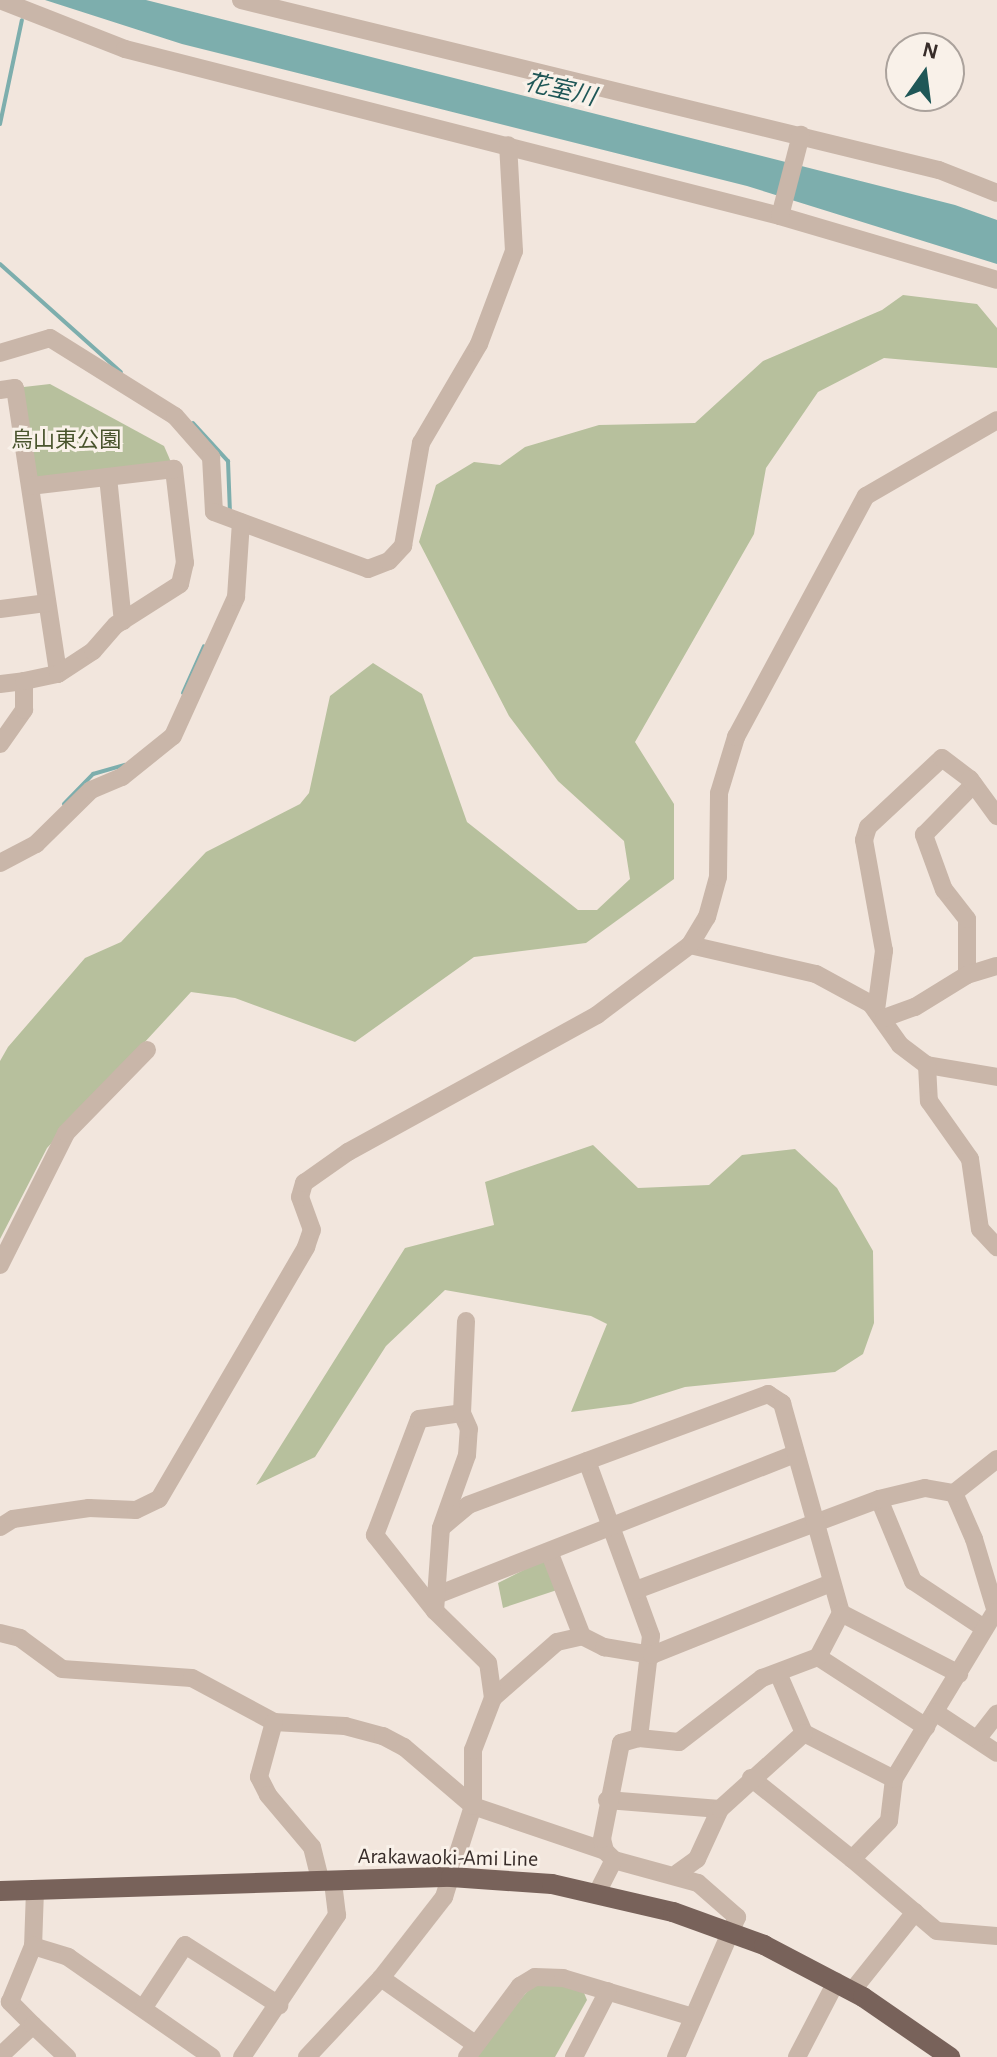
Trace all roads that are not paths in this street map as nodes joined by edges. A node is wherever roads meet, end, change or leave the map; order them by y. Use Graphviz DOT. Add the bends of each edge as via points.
graph roads {
  1 [pos="0,0"];
  2 [pos="241,0"];
  3 [pos="801,135"];
  4 [pos="508,145"];
  5 [pos="997,193"];
  6 [pos="780,216"];
  7 [pos="997,280"];
  8 [pos="0,353"];
  9 [pos="0,390"];
  10 [pos="997,420"];
  11 [pos="108,477"];
  12 [pos="32,486"];
  13 [pos="241,522"];
  14 [pos="46,603"];
  15 [pos="0,609"];
  16 [pos="123,621"];
  17 [pos="58,674"];
  18 [pos="24,681"];
  19 [pos="0,684"];
  20 [pos="0,744"];
  21 [pos="974,784"];
  22 [pos="997,816"];
  23 [pos="0,863"];
  24 [pos="690,945"];
  25 [pos="997,966"];
  26 [pos="967,975"];
  27 [pos="880,1014"];
  28 [pos="147,1050"];
  29 [pos="927,1065"];
  30 [pos="997,1077"];
  31 [pos="997,1247"];
  32 [pos="0,1265"];
  33 [pos="466,1321"];
  34 [pos="462,1413"];
  35 [pos="795,1454"];
  36 [pos="997,1459"];
  37 [pos="587,1461"];
  38 [pos="954,1493"];
  39 [pos="879,1499"];
  40 [pos="815,1520"];
  41 [pos="613,1525"];
  42 [pos="0,1527"];
  43 [pos="441,1528"];
  44 [pos="550,1554"];
  45 [pos="831,1583"];
  46 [pos="636,1590"];
  47 [pos="436,1603"];
  48 [pos="841,1613"];
  49 [pos="992,1618"];
  50 [pos="0,1633"];
  51 [pos="582,1636"];
  52 [pos="652,1655"];
  53 [pos="818,1657"];
  54 [pos="778,1673"];
  55 [pos="959,1674"];
  56 [pos="493,1698"];
  57 [pos="997,1714"];
  58 [pos="930,1719"];
  59 [pos="274,1722"];
  60 [pos="804,1733"];
  61 [pos="639,1738"];
  62 [pos="978,1738"];
  63 [pos="997,1753"];
  64 [pos="751,1778"];
  65 [pos="894,1779"];
  66 [pos="607,1800"];
  67 [pos="473,1806"];
  68 [pos="720,1809"];
  69 [pos="609,1856"];
  70 [pos="852,1859"];
  71 [pos="678,1873"];
  72 [pos="451,1877"];
  73 [pos="326,1880"];
  74 [pos="35,1890"];
  75 [pos="0,1891"];
  76 [pos="597,1893"];
  77 [pos="915,1912"];
  78 [pos="731,1933"];
  79 [pos="997,1936"];
  80 [pos="33,1946"];
  81 [pos="381,1978"];
  82 [pos="844,1986"];
  83 [pos="608,1991"];
  84 [pos="279,2005"];
  85 [pos="144,2007"];
  86 [pos="693,2017"];
  87 [pos="33,2025"];
  88 [pos="471,2051"];
  89 [pos="0,2056"];
  90 [pos="67,2057"];
  91 [pos="212,2057"];
  92 [pos="242,2057"];
  93 [pos="307,2057"];
  94 [pos="574,2057"];
  95 [pos="676,2057"];
  96 [pos="797,2057"];
  97 [pos="950,2057"];
  1 -- 4 [label="street" via="125,49 399,122"];
  2 -- 3 [label="street"];
  3 -- 5 [label="street" via="939,170"];
  3 -- 6 [label="street"];
  4 -- 6 [label="street"];
  4 -- 13 [label="street" via="514,251 479,344 421,443 403,546 389,561 368,569"];
  6 -- 7 [label="street"];
  8 -- 13 [label="street" via="50,338 175,416 211,457 214,512"];
  9 -- 12 [label="street" via="15,388"];
  10 -- 24 [label="street" via="866,496 731,748 719,793 718,877 707,917"];
  11 -- 12 [label="street"];
  11 -- 16 [label="street"];
  11 -- 16 [label="street" via="174,469 185,563 180,584"];
  12 -- 14 [label="street"];
  13 -- 23 [label="street" via="236,597 173,736 122,777 91,790 36,844"];
  14 -- 15 [label="street"];
  14 -- 17 [label="street"];
  16 -- 17 [label="street" via="93,651"];
  17 -- 18 [label="street"];
  18 -- 19 [label="street"];
  18 -- 20 [label="street" via="24,710"];
  21 -- 22 [label="street"];
  21 -- 26 [label="street" via="924,835 944,890 967,919"];
  21 -- 27 [label="street" via="942,758 868,827 864,840 884,951"];
  24 -- 27 [label="street" via="816,974"];
  24 -- 42 [label="street" via="597,1015 435,1102 304,1183 300,1197 312,1230 306,1247 159,1499 136,1510 89,1508 13,1519"];
  25 -- 26 [label="street"];
  26 -- 27 [label="street" via="915,1007"];
  27 -- 29 [label="street" via="900,1045"];
  28 -- 32 [label="street" via="66,1133"];
  29 -- 30 [label="street"];
  29 -- 31 [label="street" via="929,1101 970,1159 980,1229"];
  33 -- 34 [label="street"];
  34 -- 43 [label="street" via="469,1429 467,1455"];
  34 -- 47 [label="street" via="419,1419 375,1535"];
  35 -- 37 [label="street" via="782,1403 768,1394"];
  35 -- 40 [label="street"];
  35 -- 41 [label="street"];
  36 -- 38 [label="street"];
  37 -- 41 [label="street"];
  37 -- 43 [label="street" via="468,1505"];
  38 -- 39 [label="street" via="925,1488"];
  38 -- 49 [label="street" via="974,1539"];
  39 -- 40 [label="street"];
  39 -- 49 [label="street" via="913,1581"];
  40 -- 45 [label="street"];
  40 -- 46 [label="street"];
  41 -- 44 [label="street"];
  41 -- 46 [label="street"];
  43 -- 47 [label="street"];
  44 -- 47 [label="street"];
  44 -- 51 [label="street"];
  45 -- 48 [label="street"];
  45 -- 52 [label="street"];
  46 -- 52 [label="street"];
  47 -- 56 [label="street" via="488,1663"];
  48 -- 53 [label="street"];
  48 -- 55 [label="street"];
  49 -- 55 [label="street"];
  50 -- 59 [label="street" via="20,1638 62,1669 192,1678"];
  51 -- 52 [label="street" via="604,1647"];
  51 -- 56 [label="street" via="557,1642"];
  52 -- 61 [label="street"];
  53 -- 54 [label="street"];
  53 -- 58 [label="street"];
  54 -- 60 [label="street"];
  54 -- 61 [label="street" via="762,1678 679,1742"];
  55 -- 58 [label="street"];
  56 -- 67 [label="street" via="473,1750"];
  57 -- 62 [label="street"];
  58 -- 62 [label="street"];
  58 -- 65 [label="street"];
  59 -- 67 [label="street" via="345,1726 383,1736 404,1747"];
  59 -- 73 [label="street" via="259,1777 312,1847"];
  60 -- 64 [label="street"];
  60 -- 65 [label="street"];
  61 -- 66 [label="street" via="621,1743"];
  62 -- 63 [label="street"];
  64 -- 68 [label="street"];
  64 -- 70 [label="street"];
  65 -- 70 [label="street" via="889,1821"];
  66 -- 68 [label="street"];
  66 -- 69 [label="street"];
  67 -- 69 [label="street"];
  67 -- 72 [label="street"];
  68 -- 71 [label="street" via="697,1859"];
  69 -- 71 [label="street"];
  69 -- 76 [label="street"];
  70 -- 77 [label="street"];
  71 -- 78 [label="street" via="731,1907 737,1917"];
  72 -- 73 [label="main road, Arakawaoki-Ami Line"];
  72 -- 76 [label="main road, Arakawaoki-Ami Line"];
  72 -- 81 [label="street" via="444,1897"];
  73 -- 74 [label="main road, Arakawaoki-Ami Line"];
  73 -- 84 [label="street" via="337,1915"];
  74 -- 75 [label="main road, Arakawaoki-Ami Line"];
  74 -- 80 [label="street"];
  76 -- 78 [label="main road, Arakawaoki-Ami Line"];
  77 -- 79 [label="street" via="937,1931"];
  77 -- 82 [label="street"];
  78 -- 82 [label="main road, Arakawaoki-Ami Line"];
  78 -- 86 [label="street"];
  80 -- 85 [label="street" via="68,1957"];
  80 -- 87 [label="street" via="10,2002"];
  81 -- 88 [label="street"];
  81 -- 93 [label="street"];
  82 -- 96 [label="street"];
  82 -- 97 [label="main road, Arakawaoki-Ami Line"];
  83 -- 86 [label="street"];
  83 -- 88 [label="street" via="563,1978 535,1977 520,1986"];
  83 -- 94 [label="street"];
  84 -- 85 [label="street" via="185,1945"];
  84 -- 92 [label="street"];
  85 -- 91 [label="street"];
  86 -- 95 [label="street"];
  87 -- 89 [label="street"];
  87 -- 90 [label="street"];
}
